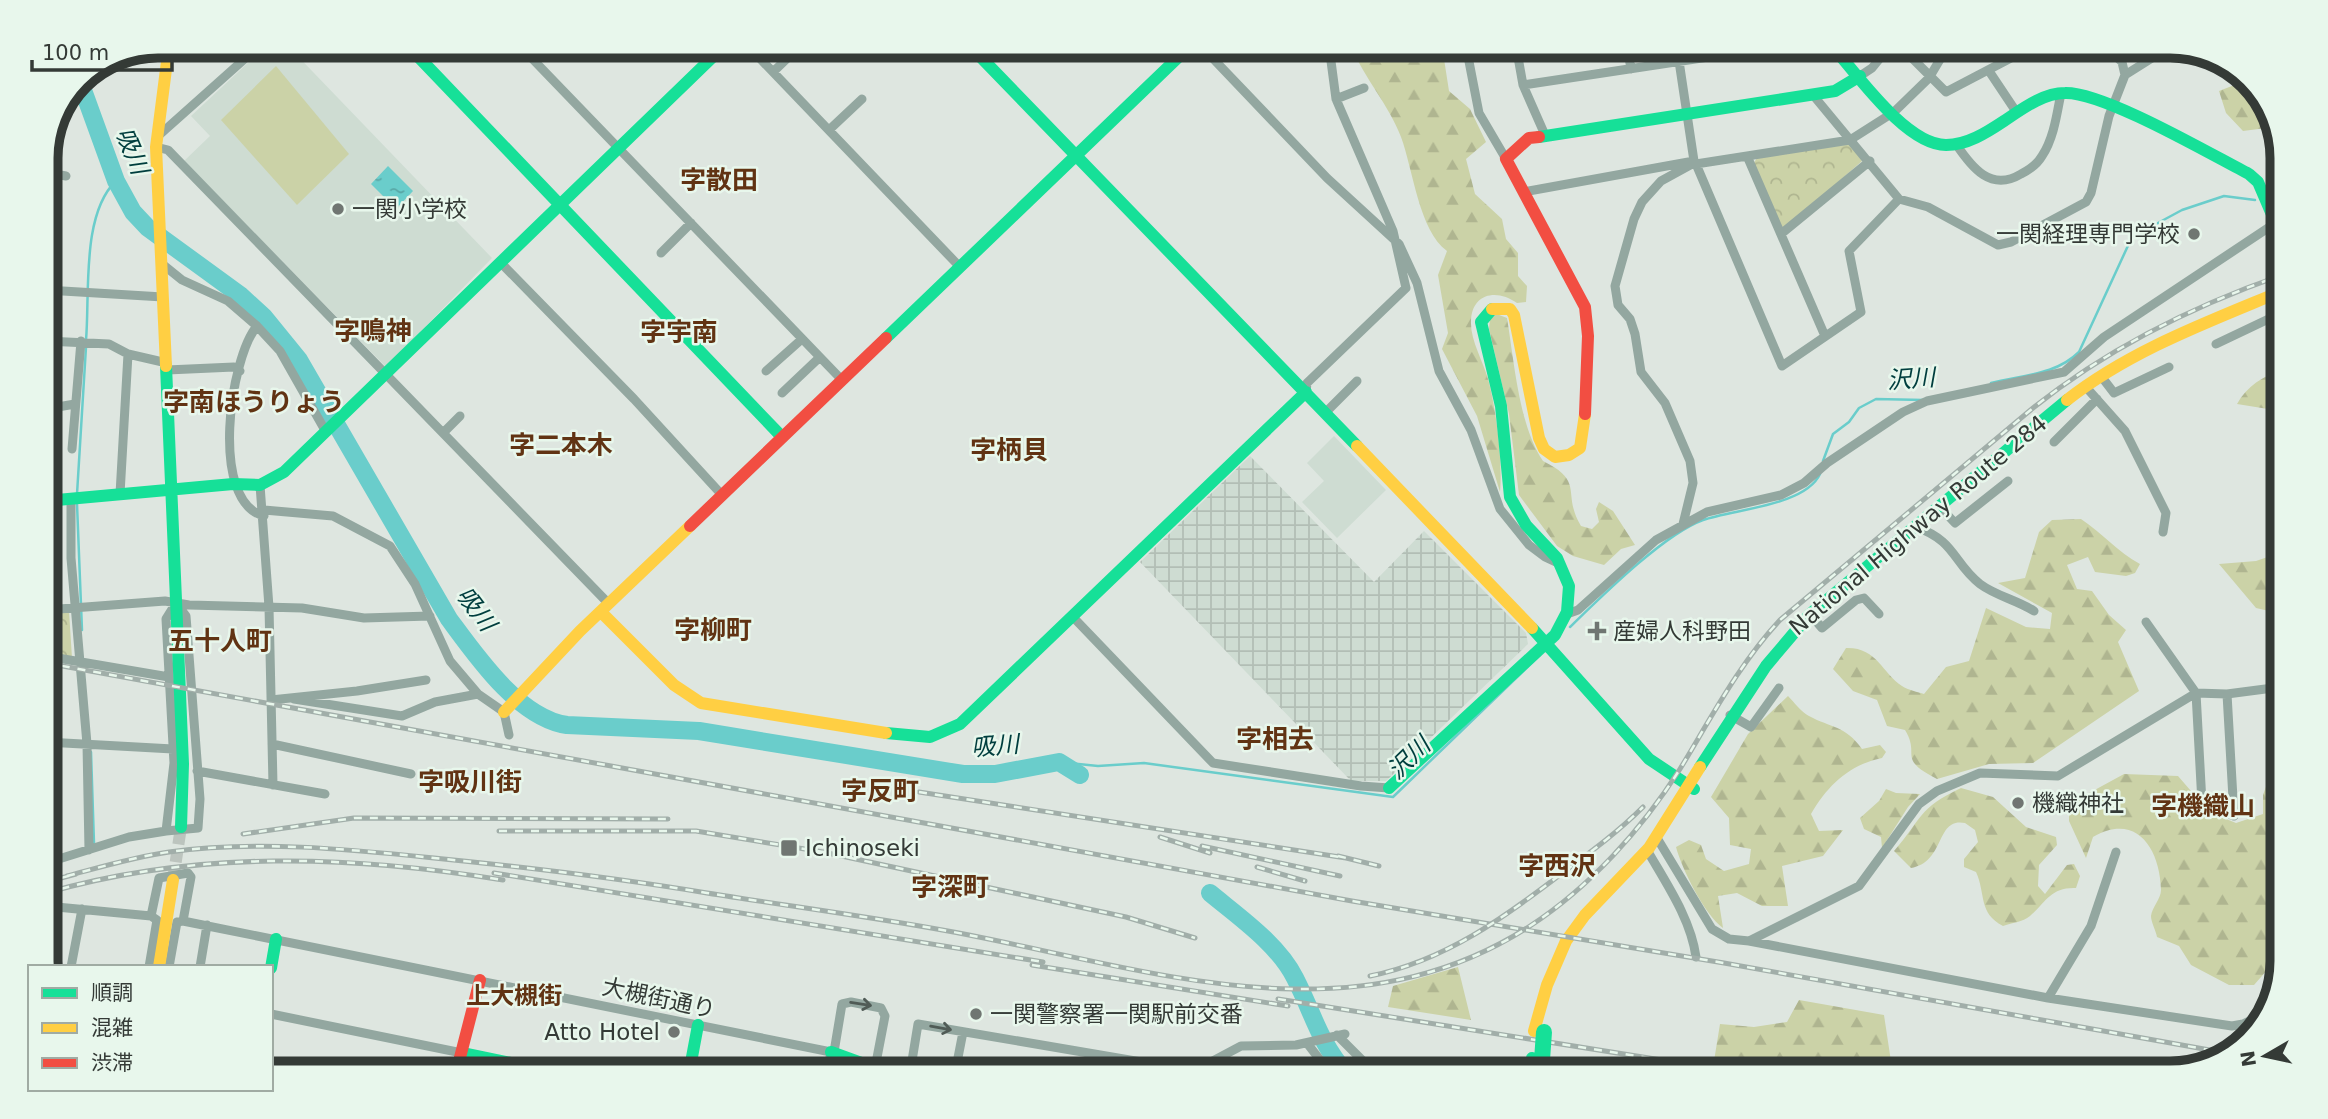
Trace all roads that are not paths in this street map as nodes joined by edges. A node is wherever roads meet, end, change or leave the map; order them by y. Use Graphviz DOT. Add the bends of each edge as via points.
graph roads {
  1 [pos="168,58"];
  2 [pos="246,58"];
  3 [pos="420,58"];
  4 [pos="532,58"];
  5 [pos="712,58"];
  6 [pos="760,58"];
  7 [pos="788,58"];
  8 [pos="982,58"];
  9 [pos="1177,58"];
  10 [pos="1212,58"];
  11 [pos="1331,58"];
  12 [pos="1468,58"];
  13 [pos="1518,58"];
  14 [pos="1629,58"];
  15 [pos="1699,58"];
  16 [pos="1843,58"];
  17 [pos="1880,58"];
  18 [pos="1911,58"];
  19 [pos="1941,58"];
  20 [pos="2012,58"];
  21 [pos="2118,58"];
  22 [pos="2152,58"];
  23 [pos="1679,61"];
  24 [pos="1631,69"];
  25 [pos="1989,71"];
  26 [pos="773,72"];
  27 [pos="2125,75"];
  28 [pos="1860,76"];
  29 [pos="1929,78"];
  30 [pos="1523,85"];
  31 [pos="1364,88"];
  32 [pos="2061,93"];
  33 [pos="1813,95"];
  34 [pos="862,99"];
  35 [pos="1336,99"];
  36 [pos="2113,106"];
  37 [pos="1894,112"];
  38 [pos="2017,113"];
  39 [pos="1687,114"];
  40 [pos="829,130"];
  41 [pos="1545,135"];
  42 [pos="1850,140"];
  43 [pos="157,142"];
  44 [pos="1956,144"];
  45 [pos="619,148"];
  46 [pos="1075,154"];
  47 [pos="1747,156"];
  48 [pos="1506,159"];
  49 [pos="1870,161"];
  50 [pos="1695,162"];
  51 [pos="58,175"];
  52 [pos="66,176"];
  53 [pos="1523,192"];
  54 [pos="1899,199"];
  55 [pos="2270,203"];
  56 [pos="560,204"];
  57 [pos="691,223"];
  58 [pos="2270,223"];
  59 [pos="1781,234"];
  60 [pos="1392,238"];
  61 [pos="661,253"];
  62 [pos="161,256"];
  63 [pos="501,263"];
  64 [pos="958,266"];
  65 [pos="58,290"];
  66 [pos="163,297"];
  67 [pos="2270,300"];
  68 [pos="2270,319"];
  69 [pos="257,326"];
  70 [pos="1825,336"];
  71 [pos="802,339"];
  72 [pos="58,341"];
  73 [pos="81,341"];
  74 [pos="2216,344"];
  75 [pos="128,354"];
  76 [pos="820,357"];
  77 [pos="167,366"];
  78 [pos="2169,367"];
  79 [pos="240,371"];
  80 [pos="766,371"];
  81 [pos="386,374"];
  82 [pos="2103,378"];
  83 [pos="841,379"];
  84 [pos="1357,380"];
  85 [pos="1306,392"];
  86 [pos="2091,392"];
  87 [pos="782,393"];
  88 [pos="75,404"];
  89 [pos="58,407"];
  90 [pos="1326,412"];
  91 [pos="460,416"];
  92 [pos="331,427"];
  93 [pos="443,433"];
  94 [pos="782,437"];
  95 [pos="2054,442"];
  96 [pos="72,449"];
  97 [pos="2008,481"];
  98 [pos="233,484"];
  99 [pos="261,485"];
  100 [pos="171,491"];
  101 [pos="120,495"];
  102 [pos="722,495"];
  103 [pos="71,498"];
  104 [pos="58,500"];
  105 [pos="1942,509"];
  106 [pos="264,513"];
  107 [pos="1684,524"];
  108 [pos="1920,528"];
  109 [pos="2163,532"];
  110 [pos="1565,566"];
  111 [pos="176,603"];
  112 [pos="73,607"];
  113 [pos="269,607"];
  114 [pos="605,608"];
  115 [pos="58,609"];
  116 [pos="2034,611"];
  117 [pos="1567,614"];
  118 [pos="1879,614"];
  119 [pos="430,616"];
  120 [pos="1072,616"];
  121 [pos="1812,617"];
  122 [pos="2146,622"];
  123 [pos="1546,642"];
  124 [pos="58,658"];
  125 [pos="77,662"];
  126 [pos="169,677"];
  127 [pos="426,680"];
  128 [pos="1779,688"];
  129 [pos="2270,688"];
  130 [pos="2196,693"];
  131 [pos="2227,694"];
  132 [pos="478,695"];
  133 [pos="271,699"];
  134 [pos="294,699"];
  135 [pos="511,704"];
  136 [pos="1734,718"];
  137 [pos="509,735"];
  138 [pos="58,742"];
  139 [pos="86,744"];
  140 [pos="272,744"];
  141 [pos="173,749"];
  142 [pos="197,771"];
  143 [pos="411,774"];
  144 [pos="273,785"];
  145 [pos="1692,787"];
  146 [pos="1390,788"];
  147 [pos="325,794"];
  148 [pos="174,829"];
  149 [pos="1654,848"];
  150 [pos="89,850"];
  151 [pos="2116,852"];
  152 [pos="58,859"];
  153 [pos="173,880"];
  154 [pos="58,907"];
  155 [pos="82,909"];
  156 [pos="151,916"];
  157 [pos="183,921"];
  158 [pos="207,925"];
  159 [pos="276,939"];
  160 [pos="1749,941"];
  161 [pos="1696,957"];
  162 [pos="71,965"];
  163 [pos="149,965"];
  164 [pos="159,965"];
  165 [pos="169,965"];
  166 [pos="200,965"];
  167 [pos="272,965"];
  168 [pos="480,981"];
  169 [pos="2048,998"];
  170 [pos="273,1014"];
  171 [pos="2251,1020"];
  172 [pos="698,1026"];
  173 [pos="963,1032"];
  174 [pos="1310,1042"];
  175 [pos="832,1052"];
  176 [pos="461,1053"];
  177 [pos="459,1061"];
  178 [pos="500,1061"];
  179 [pos="691,1061"];
  180 [pos="830,1061"];
  181 [pos="856,1061"];
  182 [pos="876,1061"];
  183 [pos="907,1061"];
  184 [pos="957,1061"];
  185 [pos="1122,1061"];
  186 [pos="1213,1061"];
  187 [pos="1322,1061"];
  188 [pos="1365,1061"];
  189 [pos="1536,1061"];
  1 -- 43 [label="main road"];
  2 -- 43 [label="street"];
  3 -- 56 [label="main road"];
  4 -- 45 [label="street"];
  5 -- 45 [label="main road"];
  6 -- 26 [label="street"];
  7 -- 26 [label="street"];
  8 -- 46 [label="main road"];
  9 -- 46 [label="main road"];
  10 -- 60 [label="street" via="1336,187"];
  11 -- 35 [label="street"];
  12 -- 48 [label="street" via="1479,113"];
  13 -- 30 [label="street"];
  14 -- 24 [label="street"];
  15 -- 23 [label="street"];
  16 -- 28 [label="main road"];
  17 -- 28 [label="street"];
  18 -- 29 [label="street"];
  19 -- 29 [label="street"];
  20 -- 25 [label="street"];
  21 -- 27 [label="street"];
  22 -- 27 [label="street"];
  23 -- 24 [label="street"];
  23 -- 39 [label="street"];
  24 -- 30 [label="street"];
  25 -- 29 [label="street" via="1946,92"];
  25 -- 38 [label="street"];
  26 -- 40 [label="street"];
  27 -- 36 [label="street"];
  28 -- 33 [label="main road" via="1835,91"];
  28 -- 37 [label="main road"];
  29 -- 37 [label="street"];
  30 -- 41 [label="street"];
  31 -- 35 [label="street"];
  32 -- 36 [label="main road"];
  32 -- 38 [label="main road"];
  32 -- 44 [label="street" via="2042,158 2012,179 2000,181 1977,172"];
  33 -- 39 [label="main road"];
  33 -- 42 [label="street"];
  34 -- 40 [label="street"];
  35 -- 60 [label="street" via="1393,231"];
  36 -- 54 [label="street" via="2086,202 2011,242 1998,245 1928,207"];
  36 -- 55 [label="main road" via="2249,174"];
  37 -- 42 [label="street"];
  37 -- 44 [label="main road" via="1924,140"];
  38 -- 44 [label="main road"];
  39 -- 41 [label="main road"];
  39 -- 50 [label="street"];
  40 -- 64 [label="street"];
  41 -- 48 [label="main road" via="1529,138"];
  42 -- 47 [label="street"];
  42 -- 49 [label="street"];
  43 -- 62 [label="main road"];
  43 -- 81 [label="street"];
  45 -- 56 [label="main road"];
  45 -- 57 [label="street"];
  46 -- 64 [label="main road"];
  46 -- 85 [label="main road"];
  47 -- 50 [label="street"];
  47 -- 59 [label="street"];
  48 -- 53 [label="main road"];
  49 -- 54 [label="street"];
  49 -- 59 [label="street"];
  50 -- 53 [label="street"];
  50 -- 70 [label="street" via="1782,366"];
  50 -- 107 [label="street" via="1661,181 1642,202 1615,286 1618,305 1635,334 1641,372 1665,402 1690,461 1693,483"];
  51 -- 52 [label="street"];
  53 -- 110 [label="main road" via="1585,307 1588,336 1580,448 1555,457 1544,449 1527,386 1517,322 1510,309 1502,306 1485,314 1482,336 1501,406 1509,494 1516,512"];
  54 -- 70 [label="street" via="1849,251 1861,312"];
  56 -- 63 [label="main road"];
  56 -- 94 [label="main road"];
  57 -- 61 [label="street"];
  57 -- 71 [label="street"];
  58 -- 107 [label="street" via="2104,337 2064,372 1927,401 1903,412 1781,495 1707,512"];
  59 -- 70 [label="street"];
  60 -- 85 [label="street" via="1406,288 1307,383"];
  60 -- 110 [label="street" via="1417,283 1439,371 1471,429 1500,509 1529,545"];
  62 -- 66 [label="main road"];
  62 -- 69 [label="street" via="182,280 228,302"];
  63 -- 81 [label="main road"];
  63 -- 102 [label="street"];
  64 -- 83 [label="main road"];
  65 -- 66 [label="street"];
  66 -- 77 [label="main road"];
  67 -- 82 [label="main road, National Highway Route 284"];
  68 -- 74 [label="street"];
  69 -- 79 [label="street" via="250,334"];
  69 -- 92 [label="street" via="280,351"];
  71 -- 76 [label="street"];
  71 -- 80 [label="street"];
  72 -- 73 [label="street"];
  73 -- 75 [label="street" via="109,344"];
  73 -- 88 [label="street"];
  75 -- 77 [label="street"];
  75 -- 101 [label="street"];
  76 -- 83 [label="street"];
  76 -- 87 [label="street"];
  77 -- 79 [label="street" via="234,367"];
  77 -- 100 [label="main road"];
  78 -- 82 [label="street" via="2114,393"];
  79 -- 98 [label="street" via="230,420"];
  81 -- 92 [label="main road"];
  81 -- 93 [label="street"];
  82 -- 86 [label="main road, National Highway Route 284"];
  83 -- 94 [label="main road"];
  84 -- 90 [label="street"];
  85 -- 90 [label="main road"];
  85 -- 120 [label="main road"];
  86 -- 95 [label="street"];
  86 -- 105 [label="main road, National Highway Route 284"];
  86 -- 109 [label="street" via="2125,431 2165,513"];
  88 -- 89 [label="street"];
  88 -- 96 [label="street"];
  90 -- 123 [label="main road"];
  91 -- 93 [label="street"];
  92 -- 99 [label="main road" via="284,472"];
  93 -- 114 [label="street"];
  94 -- 102 [label="main road"];
  97 -- 105 [label="street" via="1955,523"];
  98 -- 99 [label="main road"];
  98 -- 100 [label="main road"];
  98 -- 106 [label="street" via="257,514"];
  99 -- 106 [label="street"];
  100 -- 101 [label="main road"];
  100 -- 111 [label="main road"];
  101 -- 103 [label="main road"];
  102 -- 114 [label="main road"];
  103 -- 104 [label="main road"];
  103 -- 112 [label="street"];
  105 -- 108 [label="main road, National Highway Route 284"];
  106 -- 113 [label="street"];
  106 -- 119 [label="street" via="333,516 377,537 400,558"];
  107 -- 117 [label="street" via="1639,553 1578,610"];
  108 -- 116 [label="street" via="1948,545 1983,586"];
  108 -- 121 [label="main road, National Highway Route 284"];
  110 -- 117 [label="main road"];
  111 -- 112 [label="street"];
  111 -- 113 [label="street"];
  111 -- 126 [label="street" via="166,619"];
  111 -- 142 [label="street" via="186,616"];
  111 -- 148 [label="main road" via="183,764"];
  112 -- 115 [label="street"];
  112 -- 125 [label="street"];
  113 -- 119 [label="street" via="365,618"];
  113 -- 133 [label="street"];
  114 -- 120 [label="main road" via="674,685 702,702 922,740 960,724"];
  114 -- 135 [label="main road"];
  117 -- 123 [label="main road" via="1558,633"];
  118 -- 121 [label="street" via="1864,598 1822,628"];
  119 -- 132 [label="street" via="450,661"];
  120 -- 146 [label="street" via="1213,763"];
  121 -- 136 [label="main road, National Highway Route 284"];
  122 -- 130 [label="street"];
  123 -- 145 [label="main road" via="1648,759"];
  123 -- 146 [label="main road"];
  124 -- 125 [label="street"];
  125 -- 126 [label="street"];
  125 -- 139 [label="street"];
  126 -- 141 [label="street"];
  127 -- 134 [label="street"];
  128 -- 136 [label="street" via="1751,727"];
  129 -- 131 [label="street"];
  130 -- 131 [label="street"];
  130 -- 131 [label="street" via="2202,803 2234,816"];
  130 -- 160 [label="street" via="2058,776 1980,773 1937,791 1919,804 1859,886"];
  132 -- 134 [label="street" via="435,702 402,716"];
  132 -- 135 [label="street"];
  133 -- 134 [label="street"];
  133 -- 140 [label="street"];
  135 -- 137 [label="street"];
  136 -- 145 [label="main road, National Highway Route 284"];
  138 -- 139 [label="street"];
  139 -- 141 [label="street"];
  139 -- 150 [label="street"];
  140 -- 143 [label="street"];
  140 -- 144 [label="street"];
  141 -- 148 [label="street"];
  142 -- 144 [label="street"];
  142 -- 148 [label="street" via="198,828"];
  144 -- 147 [label="street"];
  145 -- 149 [label="main road, National Highway Route 284"];
  148 -- 150 [label="street"];
  149 -- 160 [label="street" via="1712,929 1729,939"];
  149 -- 161 [label="street"];
  149 -- 189 [label="main road, National Highway Route 284" via="1572,931 1556,958"];
  150 -- 152 [label="street"];
  151 -- 169 [label="street" via="2091,926"];
  153 -- 164 [label="main road"];
  154 -- 155 [label="street"];
  155 -- 156 [label="street"];
  155 -- 162 [label="street"];
  156 -- 157 [label="street" via="159,878 188,873"];
  156 -- 163 [label="street" via="158,920"];
  157 -- 158 [label="street, 大槻街通り"];
  157 -- 165 [label="street" via="177,922"];
  158 -- 159 [label="street, 大槻街通り"];
  158 -- 166 [label="street"];
  159 -- 167 [label="main road"];
  159 -- 168 [label="street, 大槻街通り"];
  160 -- 169 [label="street"];
  168 -- 172 [label="street, 大槻街通り"];
  168 -- 176 [label="main road"];
  169 -- 171 [label="street" via="2232,1026"];
  170 -- 176 [label="street"];
  172 -- 175 [label="street, 大槻街通り"];
  172 -- 179 [label="main road"];
  183 -- 173 [label="street, one-way" via="918,1024"];
  173 -- 184 [label="street"];
  173 -- 185 [label="street"];
  174 -- 186 [label="street" via="1241,1046"];
  174 -- 187 [label="street"];
  174 -- 188 [label="street" via="1341,1034"];
  175 -- 180 [label="street"];
  175 -- 181 [label="main road"];
  175 -- 182 [label="street, one-way" via="842,1004 881,1008 885,1016"];
  176 -- 177 [label="main road"];
  176 -- 178 [label="main road"];
}
